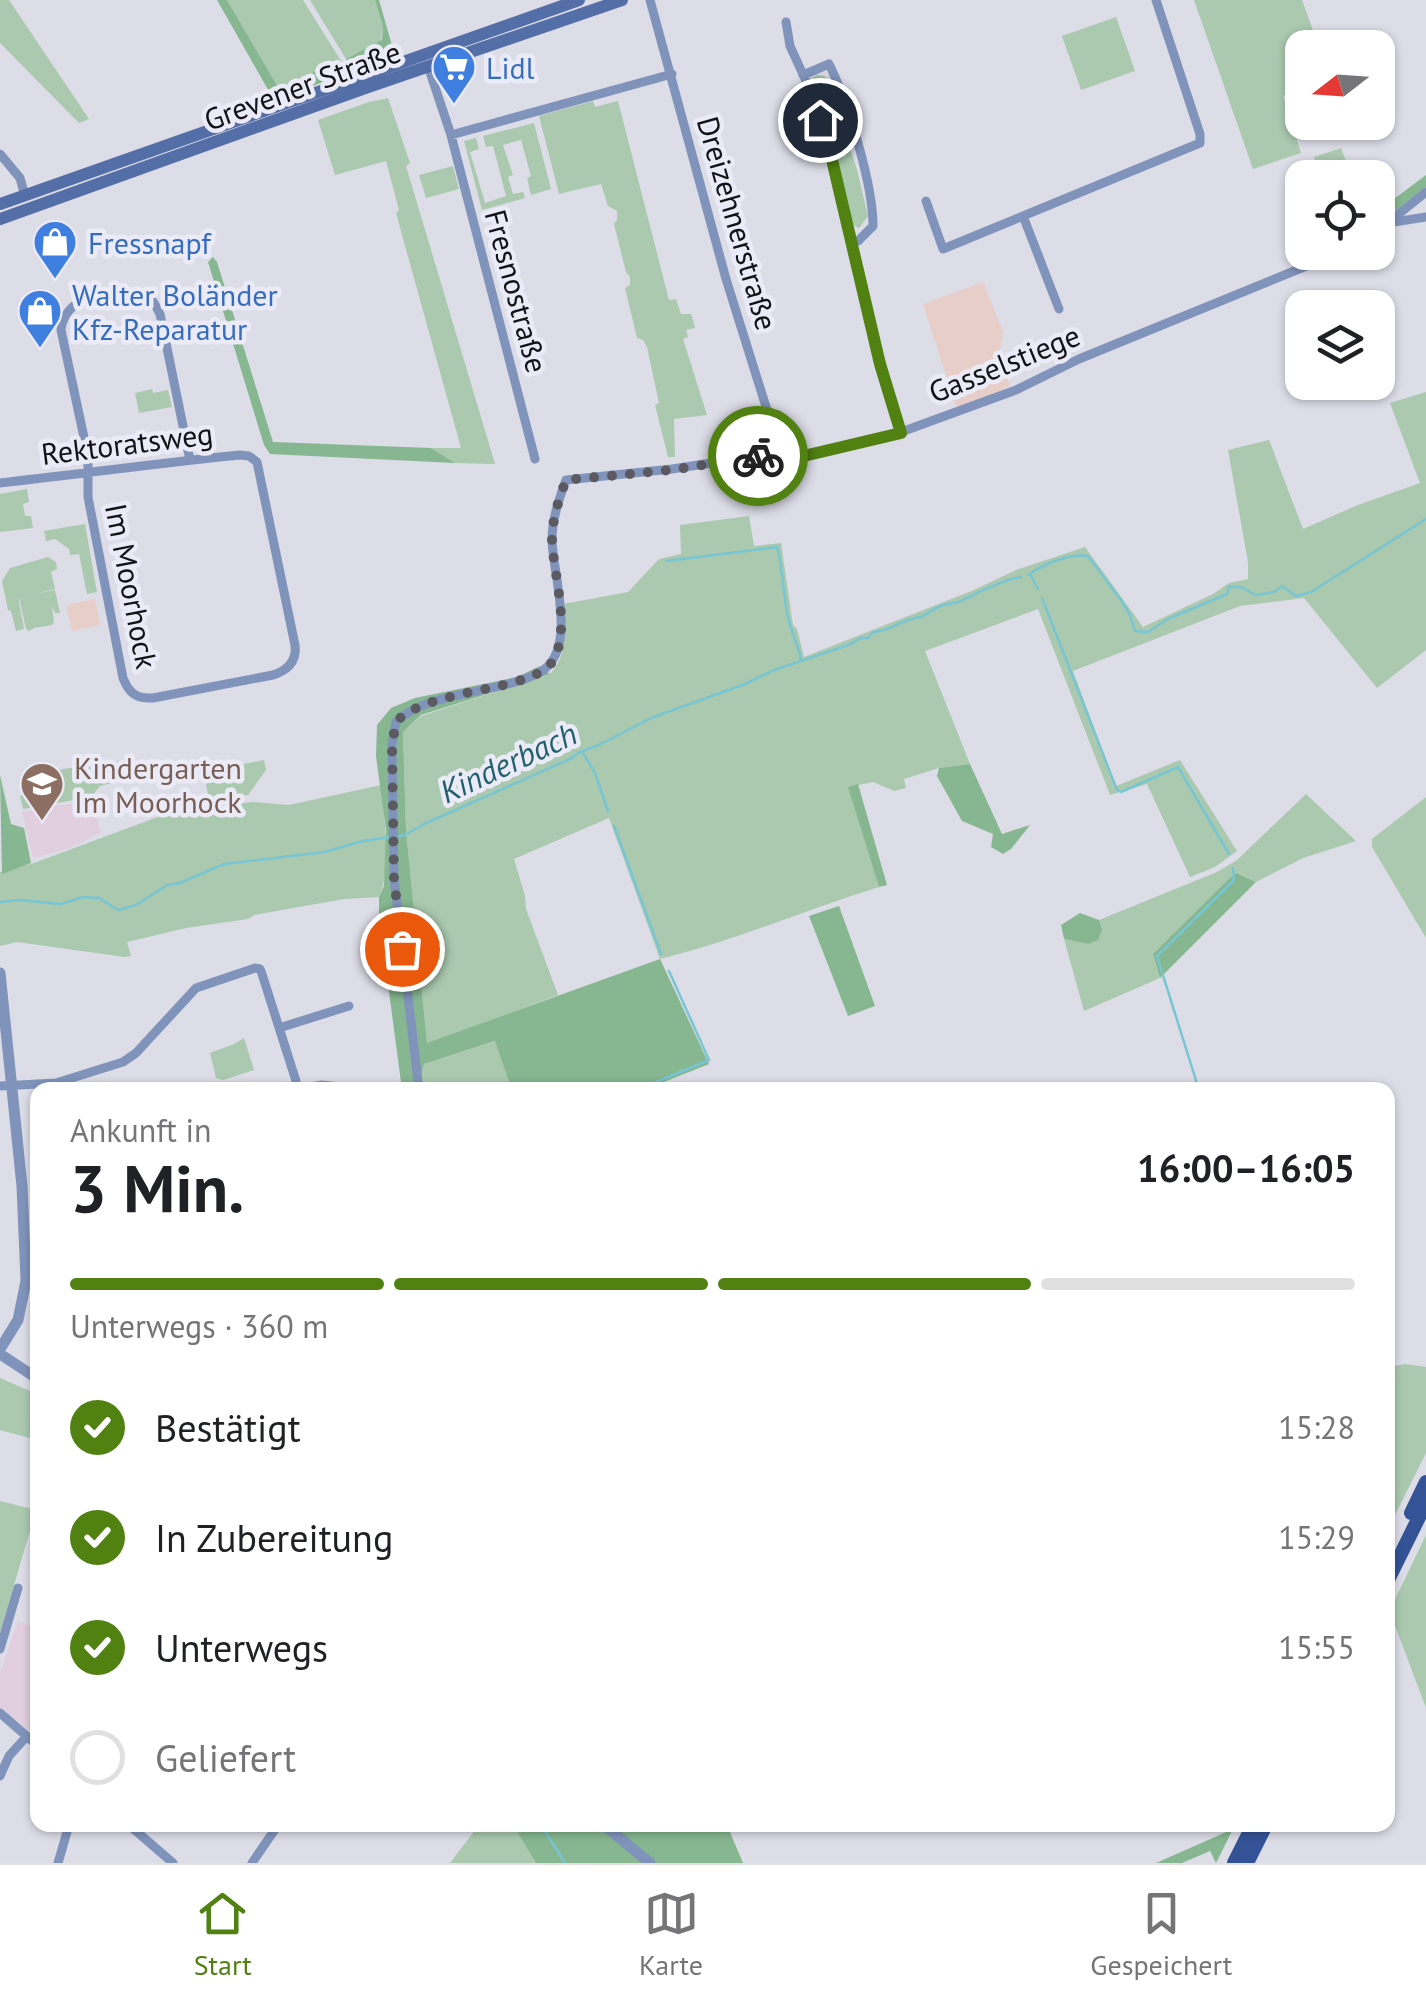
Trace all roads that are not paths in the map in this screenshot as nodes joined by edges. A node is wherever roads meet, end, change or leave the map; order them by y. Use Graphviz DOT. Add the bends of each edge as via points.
graph roads {
  1 [pos="579,0"];
  2 [pos="622,0"];
  3 [pos="650,0"];
  4 [pos="1156,0"];
  5 [pos="786,22"];
  6 [pos="428,66"];
  7 [pos="672,74"];
  8 [pos="803,75"];
  9 [pos="451,135"];
  10 [pos="0,154"];
  11 [pos="1426,192"];
  12 [pos="25,196"];
  13 [pos="926,202"];
  14 [pos="0,204"];
  15 [pos="1023,216"];
  16 [pos="1395,216"];
  17 [pos="1426,217"];
  18 [pos="0,219"];
  19 [pos="1395,224"];
  20 [pos="850,243"];
  21 [pos="1297,270"];
  22 [pos="1059,309"];
  23 [pos="901,433"];
  24 [pos="782,458"];
  25 [pos="535,459"];
  26 [pos="190,460"];
  27 [pos="257,462"];
  28 [pos="89,472"];
  29 [pos="0,483"];
  30 [pos="0,973"];
  31 [pos="349,1006"];
  32 [pos="280,1028"];
  33 [pos="62,1082"];
  34 [pos="295,1082"];
  35 [pos="418,1082"];
  36 [pos="6,1085"];
  37 [pos="0,1352"];
  38 [pos="30,1373"];
  39 [pos="1426,1482"];
  40 [pos="1426,1503"];
  41 [pos="1395,1545"];
  42 [pos="1395,1566"];
  43 [pos="18,1588"];
  44 [pos="0,1650"];
  45 [pos="0,1713"];
  46 [pos="27,1736"];
  47 [pos="30,1739"];
  48 [pos="0,1776"];
  49 [pos="67,1832"];
  50 [pos="138,1832"];
  51 [pos="273,1832"];
  52 [pos="612,1832"];
  53 [pos="1250,1832"];
  54 [pos="1262,1832"];
  55 [pos="58,1863"];
  56 [pos="173,1863"];
  57 [pos="252,1863"];
  58 [pos="650,1863"];
  59 [pos="1234,1863"];
  60 [pos="1247,1863"];
  1 -- 12 [label="main road, Grevener Straße"];
  2 -- 6 [label="main road, Grevener Straße"];
  3 -- 7 [label="street, Dreizehnerstraße"];
  4 -- 15 [label="street" via="1200,143"];
  5 -- 8 [label="street"];
  6 -- 9 [label="street, Fresnostraße"];
  6 -- 18 [label="main road, Grevener Straße"];
  7 -- 9 [label="street"];
  7 -- 24 [label="street, Dreizehnerstraße"];
  8 -- 20 [label="street" via="829,147"];
  8 -- 20 [label="street" via="829,64 856,140 873,226"];
  9 -- 25 [label="street, Fresnostraße"];
  10 -- 12 [label="street"];
  11 -- 16 [label="street"];
  12 -- 14 [label="main road, Grevener Straße"];
  13 -- 15 [label="street" via="943,249"];
  15 -- 22 [label="street"];
  17 -- 19 [label="street"];
  20 -- 23 [label="street"];
  21 -- 23 [label="street, Gasselstiege"];
  23 -- 24 [label="street, Gasselstiege"];
  24 -- 35 [label="street, Gasselstiege" via="566,480 553,520 561,626 552,661 520,680 416,707 396,722 394,878"];
  26 -- 27 [label="street, Rektoratsweg" via="243,454"];
  26 -- 28 [label="street, Rektoratsweg"];
  26 -- 28 [label="street" via="160,314 153,300 127,293 76,304 62,325"];
  27 -- 28 [label="street, Im Moorhock" via="295,658 280,672 153,698 131,694 123,678 88,498"];
  28 -- 29 [label="street, Rektoratsweg"];
  30 -- 36 [label="street"];
  31 -- 32 [label="street"];
  32 -- 33 [label="street" via="260,969 250,969 196,988 130,1059"];
  32 -- 34 [label="street"];
  36 -- 37 [label="street" via="26,1281 18,1320"];
  37 -- 38 [label="street"];
  39 -- 41 [label="main road"];
  40 -- 42 [label="main road"];
  43 -- 44 [label="street"];
  45 -- 46 [label="street"];
  46 -- 47 [label="street"];
  46 -- 48 [label="street"];
  49 -- 55 [label="street"];
  50 -- 56 [label="street"];
  51 -- 57 [label="street"];
  52 -- 58 [label="street"];
  53 -- 59 [label="main road"];
  54 -- 60 [label="main road"];
}
